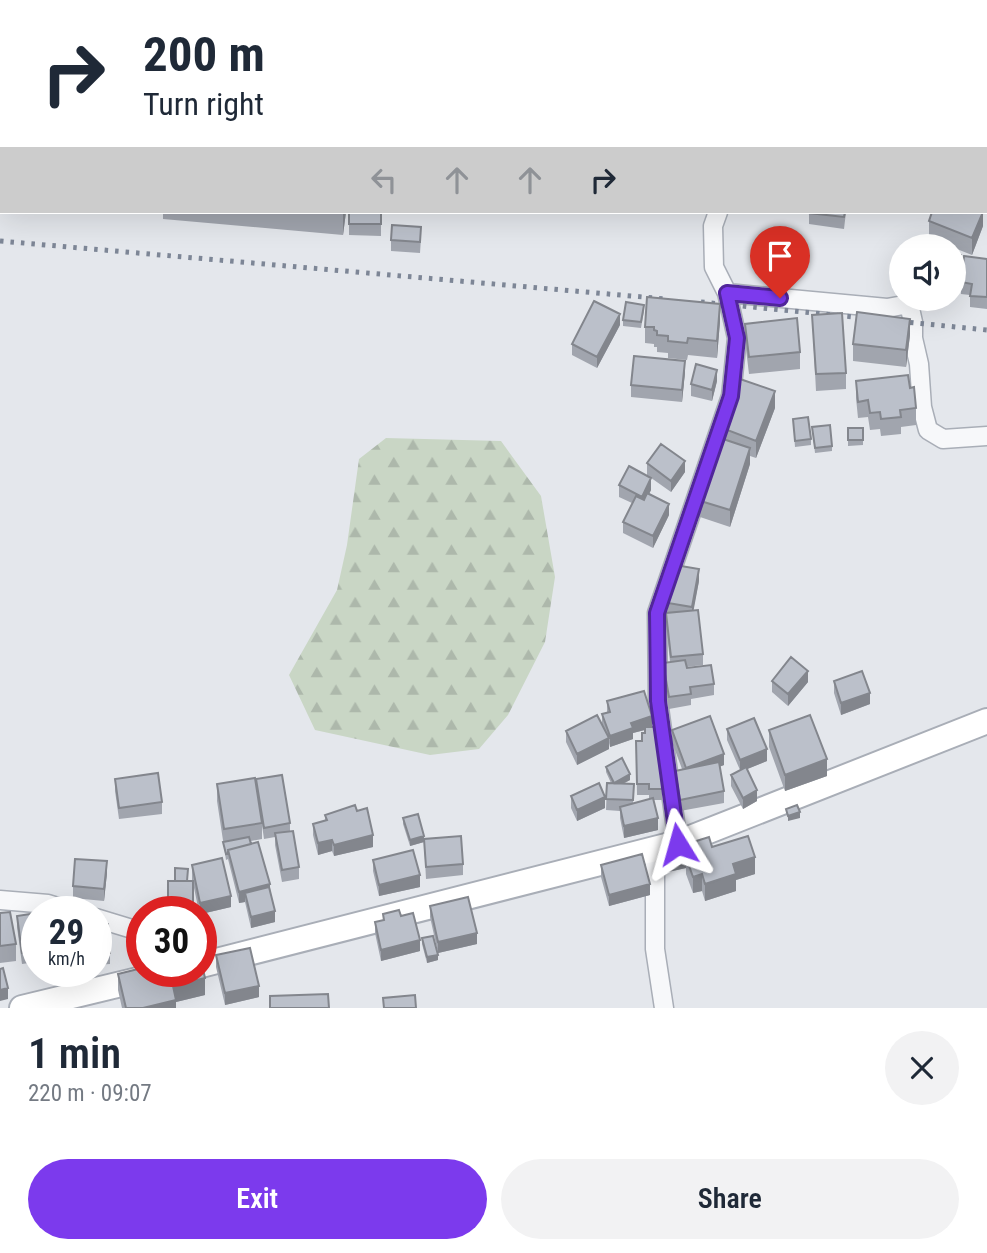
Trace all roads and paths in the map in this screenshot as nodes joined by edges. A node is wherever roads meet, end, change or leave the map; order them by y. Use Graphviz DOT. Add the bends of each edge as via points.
graph roads {
  1 [pos="717,214"];
  2 [pos="727,293"];
  3 [pos="889,308"];
  4 [pos="912,311"];
  5 [pos="987,436"];
  6 [pos="987,721"];
  7 [pos="666,846"];
  8 [pos="0,900"];
  9 [pos="21,902"];
  10 [pos="217,960"];
  11 [pos="126,983"];
  12 [pos="22,1008"];
  13 [pos="664,1008"];
  1 -- 2 [label="street" via="713,226 714,267"];
  2 -- 3 [label="street"];
  2 -- 7 [label="street" via="737,338 731,396 657,613"];
  4 -- 5 [label="street" via="928,430 943,439"];
  6 -- 7 [label="street"];
  7 -- 10 [label="street"];
  7 -- 13 [label="street" via="655,949"];
  8 -- 9 [label="street"];
  11 -- 12 [label="street"];
}
